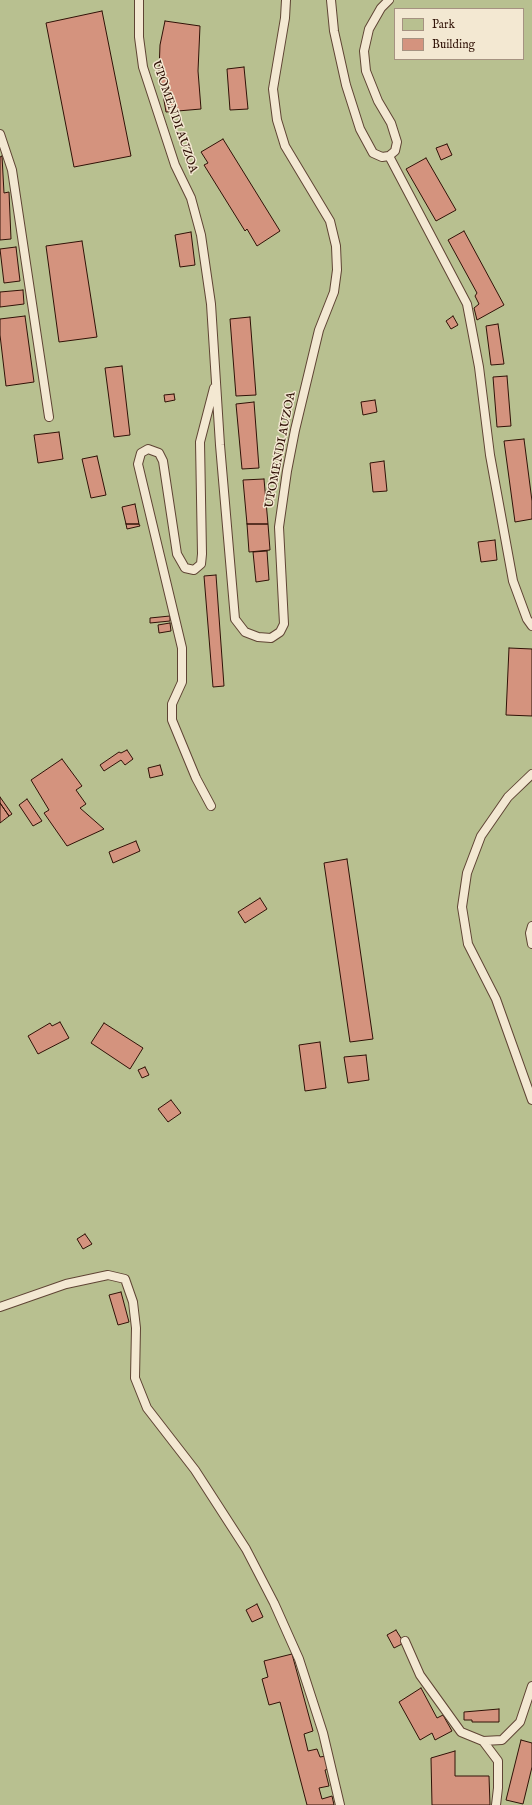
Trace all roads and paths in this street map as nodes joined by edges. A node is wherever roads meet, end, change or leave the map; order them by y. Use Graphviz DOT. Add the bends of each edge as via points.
graph roads {
  1 [pos="139,0"];
  2 [pos="286,0"];
  3 [pos="331,0"];
  4 [pos="389,0"];
  5 [pos="0,134"];
  6 [pos="389,156"];
  7 [pos="216,381"];
  8 [pos="49,416"];
  9 [pos="532,626"];
  10 [pos="532,774"];
  11 [pos="211,806"];
  12 [pos="532,926"];
  13 [pos="532,944"];
  14 [pos="532,1100"];
  15 [pos="0,1307"];
  16 [pos="405,1641"];
  17 [pos="532,1686"];
  18 [pos="483,1741"];
  19 [pos="340,1805"];
  20 [pos="496,1805"];
  1 -- 7 [label="lane, UPOMENDI AUZOA" via="139,37 143,67 175,165 191,198 202,234 211,304"];
  2 -- 7 [label="lane, UPOMENDI AUZOA" via="273,89 277,120 285,146 330,221 336,246 337,270 334,292 315,346 287,470 279,527 284,624 280,632 270,638 245,632 236,619"];
  3 -- 6 [label="lane" via="334,30 346,85 360,128 373,153 382,157"];
  4 -- 6 [label="lane" via="381,8 369,29 364,51 366,71 397,142 395,151"];
  5 -- 8 [label="lane" via="12,170"];
  6 -- 9 [label="lane" via="468,304 490,455 513,581"];
  7 -- 11 [label="lane, UPOMENDI AUZOA" via="200,442 202,554 201,564 194,570 185,568 177,554 163,461 159,453 148,449 141,453 138,464 182,648 182,682 172,704 172,720 196,778"];
  10 -- 14 [label="lane" via="508,796 481,836 467,873 462,907 468,944 496,999"];
  12 -- 13 [label="lane"];
  15 -- 19 [label="lane" via="66,1284 108,1274 125,1279 134,1309 136,1378 148,1408 195,1470 246,1548 274,1603 299,1659 322,1733"];
  16 -- 18 [label="lane" via="420,1675 461,1732"];
  17 -- 18 [label="lane" via="520,1722 502,1740"];
  18 -- 20 [label="lane" via="498,1761"];
}
